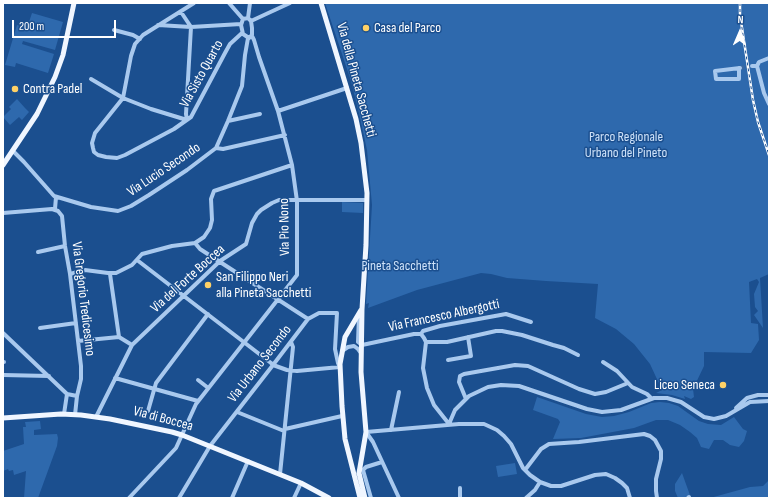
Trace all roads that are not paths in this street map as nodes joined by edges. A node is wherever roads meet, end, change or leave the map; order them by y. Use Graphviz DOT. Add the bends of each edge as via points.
graph roads {
  1 [pos="74,3"];
  2 [pos="194,3"];
  3 [pos="229,3"];
  4 [pos="250,3"];
  5 [pos="290,3"];
  6 [pos="321,3"];
  7 [pos="181,12"];
  8 [pos="247,19"];
  9 [pos="241,24"];
  10 [pos="158,25"];
  11 [pos="191,27"];
  12 [pos="114,30"];
  13 [pos="242,33"];
  14 [pos="250,37"];
  15 [pos="140,39"];
  16 [pos="769,58"];
  17 [pos="752,66"];
  18 [pos="757,66"];
  19 [pos="740,68"];
  20 [pos="90,79"];
  21 [pos="347,88"];
  22 [pos="123,98"];
  23 [pos="769,103"];
  24 [pos="278,111"];
  25 [pos="260,114"];
  26 [pos="187,120"];
  27 [pos="228,121"];
  28 [pos="285,135"];
  29 [pos="216,148"];
  30 [pos="13,151"];
  31 [pos="3,165"];
  32 [pos="292,165"];
  33 [pos="56,197"];
  34 [pos="367,200"];
  35 [pos="297,201"];
  36 [pos="55,209"];
  37 [pos="3,213"];
  38 [pos="195,244"];
  39 [pos="66,246"];
  40 [pos="38,252"];
  41 [pos="137,260"];
  42 [pos="220,261"];
  43 [pos="70,274"];
  44 [pos="110,274"];
  45 [pos="184,296"];
  46 [pos="278,299"];
  47 [pos="362,309"];
  48 [pos="208,314"];
  49 [pos="359,315"];
  50 [pos="308,319"];
  51 [pos="531,322"];
  52 [pos="76,324"];
  53 [pos="40,328"];
  54 [pos="3,333"];
  55 [pos="421,334"];
  56 [pos="119,337"];
  57 [pos="468,337"];
  58 [pos="78,342"];
  59 [pos="244,342"];
  60 [pos="291,342"];
  61 [pos="426,342"];
  62 [pos="132,345"];
  63 [pos="362,345"];
  64 [pos="341,351"];
  65 [pos="578,355"];
  66 [pos="362,356"];
  67 [pos="448,360"];
  68 [pos="604,362"];
  69 [pos="273,365"];
  70 [pos="340,367"];
  71 [pos="291,371"];
  72 [pos="3,375"];
  73 [pos="49,376"];
  74 [pos="115,378"];
  75 [pos="198,380"];
  76 [pos="628,383"];
  77 [pos="207,387"];
  78 [pos="153,389"];
  79 [pos="399,392"];
  80 [pos="68,394"];
  81 [pos="769,395"];
  82 [pos="77,396"];
  83 [pos="466,398"];
  84 [pos="652,398"];
  85 [pos="198,401"];
  86 [pos="769,401"];
  87 [pos="735,410"];
  88 [pos="148,411"];
  89 [pos="237,412"];
  90 [pos="64,414"];
  91 [pos="75,414"];
  92 [pos="342,416"];
  93 [pos="96,417"];
  94 [pos="3,418"];
  95 [pos="449,424"];
  96 [pos="284,430"];
  97 [pos="391,430"];
  98 [pos="366,432"];
  99 [pos="182,435"];
  100 [pos="210,446"];
  101 [pos="248,462"];
  102 [pos="382,462"];
  103 [pos="525,470"];
  104 [pos="280,474"];
  105 [pos="540,482"];
  106 [pos="301,483"];
  107 [pos="460,488"];
  108 [pos="129,498"];
  109 [pos="179,498"];
  110 [pos="232,498"];
  111 [pos="294,498"];
  112 [pos="330,498"];
  113 [pos="360,498"];
  114 [pos="365,498"];
  115 [pos="371,498"];
  116 [pos="400,498"];
  117 [pos="460,498"];
  118 [pos="526,498"];
  119 [pos="630,498"];
  120 [pos="658,498"];
  1 -- 30 [label="main road" via="68,37 58,69 38,111"];
  2 -- 7 [label="street, Via Sisto Quarto"];
  3 -- 8 [label="street"];
  4 -- 8 [label="street"];
  5 -- 8 [label="street"];
  6 -- 21 [label="main road, Via della Pineta Sacchetti"];
  7 -- 10 [label="street, Via Sisto Quarto"];
  7 -- 11 [label="street"];
  8 -- 9 [label="street"];
  8 -- 14 [label="street"];
  9 -- 11 [label="street"];
  9 -- 13 [label="street"];
  10 -- 11 [label="street"];
  10 -- 15 [label="street, Via Sisto Quarto"];
  11 -- 26 [label="street"];
  12 -- 15 [label="street"];
  13 -- 14 [label="street"];
  13 -- 26 [label="street, Via Sisto Quarto" via="230,44 192,117"];
  14 -- 24 [label="street, Via Pio Nono" via="255,42"];
  14 -- 27 [label="street" via="244,55 242,83"];
  15 -- 22 [label="street, Via Sisto Quarto" via="135,44 131,56"];
  16 -- 18 [label="street" via="759,62"];
  17 -- 18 [label="street"];
  18 -- 23 [label="street"];
  19 -- 19 [label="street" via="715,71 716,79 739,79"];
  20 -- 22 [label="street"];
  21 -- 24 [label="street"];
  21 -- 34 [label="main road, Via della Pineta Sacchetti" via="361,143"];
  22 -- 26 [label="street"];
  22 -- 26 [label="street, Via Sisto Quarto" via="95,133 92,143 94,152 98,155 121,157"];
  24 -- 28 [label="street, Via Pio Nono"];
  25 -- 27 [label="street"];
  27 -- 29 [label="street"];
  28 -- 29 [label="street, Via Lucio Secondo" via="223,149"];
  28 -- 32 [label="street, Via Pio Nono"];
  29 -- 33 [label="street, Via Lucio Secondo" via="187,170 123,210 94,207"];
  30 -- 31 [label="main road"];
  30 -- 33 [label="street, Via Lucio Secondo"];
  32 -- 35 [label="street, Via Pio Nono"];
  32 -- 38 [label="street" via="214,191 211,199 211,225"];
  33 -- 36 [label="street"];
  34 -- 35 [label="street, Via del Forte Boccea"];
  34 -- 47 [label="main road, Via della Pineta Sacchetti"];
  35 -- 42 [label="street, Via del Forte Boccea" via="276,201 260,211 252,223 246,244"];
  35 -- 46 [label="street, Via Pio Nono" via="297,274"];
  36 -- 37 [label="street"];
  36 -- 39 [label="street, Via Gregorio Tredicesimo" via="62,216"];
  38 -- 41 [label="street" via="146,252"];
  38 -- 42 [label="street"];
  39 -- 40 [label="street"];
  39 -- 43 [label="street, Via Gregorio Tredicesimo"];
  41 -- 44 [label="street" via="125,269"];
  41 -- 45 [label="street"];
  42 -- 45 [label="street, Via del Forte Boccea"];
  42 -- 46 [label="street"];
  43 -- 44 [label="street" via="84,270"];
  43 -- 52 [label="street, Via Gregorio Tredicesimo"];
  44 -- 56 [label="street"];
  45 -- 48 [label="street"];
  45 -- 62 [label="street, Via del Forte Boccea"];
  46 -- 50 [label="street"];
  46 -- 59 [label="street, Via Pio Nono"];
  47 -- 49 [label="main road"];
  47 -- 63 [label="main road, Via della Pineta Sacchetti"];
  48 -- 59 [label="street"];
  48 -- 78 [label="street"];
  49 -- 63 [label="street" via="358,342"];
  49 -- 64 [label="main road" via="346,335"];
  50 -- 60 [label="street, Via Urbano Secondo"];
  50 -- 70 [label="street, Via Urbano Secondo" via="319,313 336,312 335,349"];
  51 -- 55 [label="street, Via Francesco Albergotti" via="506,314 440,326 425,330"];
  52 -- 53 [label="street"];
  52 -- 58 [label="street, Via Gregorio Tredicesimo"];
  54 -- 73 [label="street"];
  55 -- 61 [label="street"];
  55 -- 63 [label="street, Via Francesco Albergotti"];
  56 -- 58 [label="street"];
  56 -- 62 [label="street"];
  57 -- 61 [label="street" via="447,342"];
  57 -- 65 [label="street" via="508,331 566,348"];
  57 -- 67 [label="street" via="471,356"];
  58 -- 82 [label="street, Via Gregorio Tredicesimo" via="81,379"];
  59 -- 69 [label="street"];
  59 -- 85 [label="street, Via Pio Nono"];
  60 -- 69 [label="street, Via Urbano Secondo"];
  60 -- 71 [label="street"];
  61 -- 95 [label="street" via="423,368 426,385 434,405"];
  62 -- 74 [label="street, Via del Forte Boccea"];
  63 -- 66 [label="main road, Via della Pineta Sacchetti"];
  64 -- 66 [label="street" via="355,346"];
  64 -- 70 [label="main road"];
  66 -- 98 [label="main road, Via della Pineta Sacchetti"];
  68 -- 76 [label="street"];
  69 -- 71 [label="street"];
  69 -- 89 [label="street, Via Urbano Secondo"];
  70 -- 71 [label="street"];
  70 -- 92 [label="main road"];
  71 -- 96 [label="street"];
  72 -- 73 [label="street"];
  73 -- 80 [label="street"];
  74 -- 78 [label="street"];
  74 -- 93 [label="street, Via del Forte Boccea"];
  75 -- 77 [label="street"];
  76 -- 83 [label="street" via="593,394 528,366 515,365 460,376 459,382"];
  76 -- 84 [label="street"];
  78 -- 85 [label="street"];
  78 -- 88 [label="street"];
  79 -- 97 [label="street"];
  80 -- 82 [label="street"];
  80 -- 90 [label="street"];
  81 -- 87 [label="street" via="747,398"];
  82 -- 91 [label="street, Via Gregorio Tredicesimo"];
  83 -- 84 [label="street" via="484,388 501,385 519,386 602,412 626,408"];
  83 -- 95 [label="street"];
  84 -- 87 [label="street" via="672,398 712,419 722,418"];
  85 -- 99 [label="street, Via Pio Nono"];
  86 -- 87 [label="street" via="752,401"];
  89 -- 96 [label="street"];
  89 -- 100 [label="street, Via Urbano Secondo"];
  90 -- 91 [label="main road, Via di Boccea"];
  90 -- 94 [label="main road, Via di Boccea"];
  91 -- 93 [label="main road, Via di Boccea"];
  92 -- 96 [label="street"];
  92 -- 113 [label="main road" via="346,445"];
  93 -- 99 [label="main road, Via di Boccea"];
  95 -- 97 [label="street"];
  95 -- 103 [label="street" via="481,424 497,430 509,442"];
  96 -- 104 [label="street"];
  97 -- 98 [label="street"];
  98 -- 102 [label="street"];
  98 -- 114 [label="main road, Via della Pineta Sacchetti" via="359,471"];
  99 -- 100 [label="main road, Via di Boccea"];
  99 -- 108 [label="street, Via Pio Nono" via="176,448"];
  100 -- 101 [label="main road, Via di Boccea"];
  100 -- 109 [label="street, Via Urbano Secondo"];
  101 -- 104 [label="main road, Via di Boccea"];
  101 -- 110 [label="street"];
  102 -- 115 [label="street" via="364,470"];
  102 -- 116 [label="street"];
  103 -- 105 [label="street"];
  103 -- 120 [label="street" via="542,448 549,444 646,434 657,441 662,453 656,479"];
  104 -- 106 [label="main road, Via di Boccea"];
  105 -- 118 [label="street"];
  105 -- 119 [label="street" via="562,486 606,474 624,484"];
  106 -- 111 [label="street"];
  106 -- 112 [label="main road, Via di Boccea"];
  107 -- 117 [label="street"];
}
